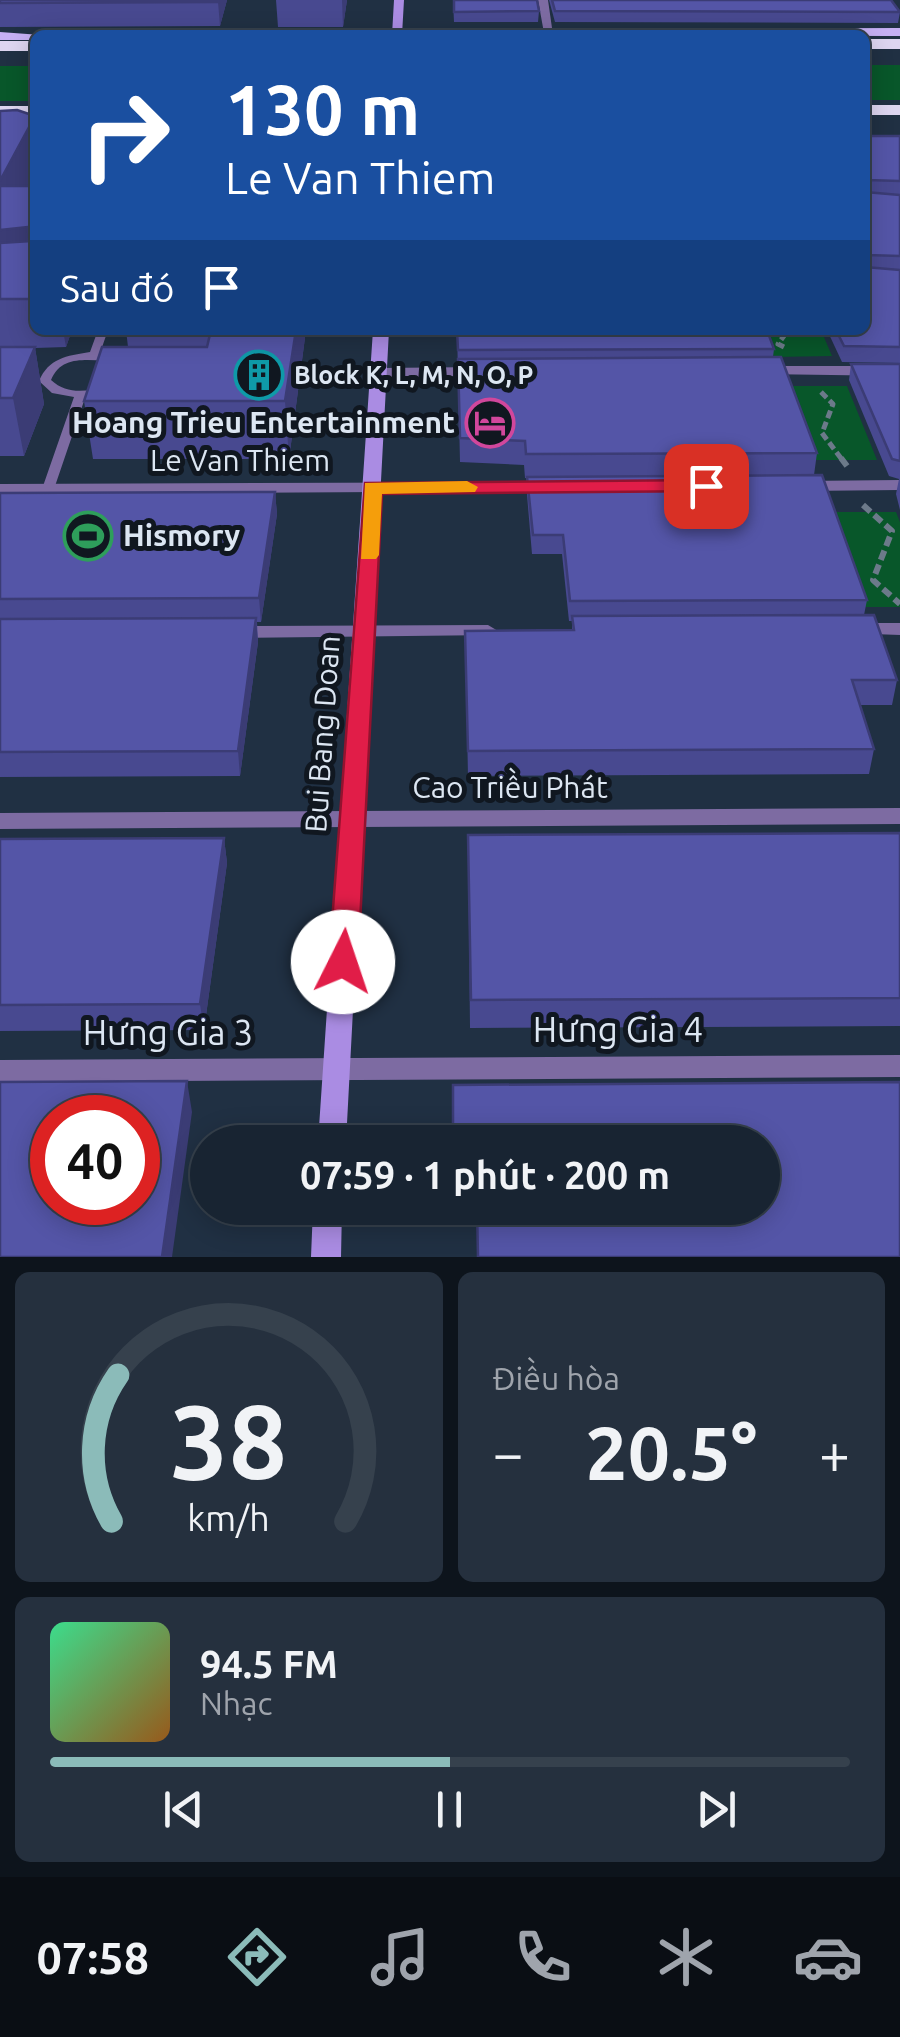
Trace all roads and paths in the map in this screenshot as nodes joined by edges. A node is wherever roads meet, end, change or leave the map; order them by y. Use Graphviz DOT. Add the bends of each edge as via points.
graph roads {
  1 [pos="399,0"];
  2 [pos="543,0"];
  3 [pos="397,30"];
  4 [pos="548,30"];
  5 [pos="870,32"];
  6 [pos="900,32"];
  7 [pos="0,36"];
  8 [pos="30,36"];
  9 [pos="870,44"];
  10 [pos="900,44"];
  11 [pos="0,46"];
  12 [pos="30,46"];
  13 [pos="870,58"];
  14 [pos="900,58"];
  15 [pos="0,59"];
  16 [pos="30,59"];
  17 [pos="870,110"];
  18 [pos="900,110"];
  19 [pos="0,111"];
  20 [pos="30,111"];
  21 [pos="870,126"];
  22 [pos="900,126"];
  23 [pos="0,128"];
  24 [pos="30,128"];
  25 [pos="101,335"];
  26 [pos="382,335"];
  27 [pos="94,355"];
  28 [pos="129,368"];
  29 [pos="750,371"];
  30 [pos="809,371"];
  31 [pos="900,371"];
  32 [pos="496,372"];
  33 [pos="379,373"];
  34 [pos="116,386"];
  35 [pos="80,395"];
  36 [pos="778,486"];
  37 [pos="855,486"];
  38 [pos="900,486"];
  39 [pos="566,487"];
  40 [pos="372,488"];
  41 [pos="48,489"];
  42 [pos="0,490"];
  43 [pos="900,604"];
  44 [pos="900,629"];
  45 [pos="820,630"];
  46 [pos="503,631"];
  47 [pos="211,632"];
  48 [pos="364,632"];
  49 [pos="900,816"];
  50 [pos="352,819"];
  51 [pos="0,821"];
  52 [pos="900,1066"];
  53 [pos="336,1069"];
  54 [pos="0,1071"];
  55 [pos="333,1125"];
  56 [pos="327,1225"];
  57 [pos="326,1257"];
  1 -- 3 [label="street"];
  2 -- 4 [label="street"];
  5 -- 6 [label="main road"];
  7 -- 8 [label="main road"];
  9 -- 10 [label="highway"];
  11 -- 12 [label="highway"];
  13 -- 14 [label="highway"];
  15 -- 16 [label="highway"];
  17 -- 18 [label="highway"];
  19 -- 20 [label="highway"];
  21 -- 22 [label="highway"];
  23 -- 24 [label="highway"];
  25 -- 27 [label="lane"];
  26 -- 33 [label="street, Bui Bang Doan"];
  27 -- 28 [label="lane" via="118,358"];
  27 -- 35 [label="lane" via="50,368 45,381 56,391"];
  29 -- 30 [label="street"];
  30 -- 31 [label="street"];
  30 -- 37 [label="path" via="832,404 820,424 822,442 845,460"];
  32 -- 33 [label="street"];
  33 -- 40 [label="street, Bui Bang Doan"];
  34 -- 35 [label="lane"];
  35 -- 41 [label="lane"];
  36 -- 37 [label="street"];
  37 -- 38 [label="street"];
  37 -- 43 [label="path" via="866,512 892,531 873,580"];
  39 -- 40 [label="street, Le Van Thiem"];
  40 -- 41 [label="street, Le Van Thiem"];
  40 -- 48 [label="street, Bui Bang Doan"];
  41 -- 42 [label="street, Le Van Thiem"];
  44 -- 45 [label="street"];
  46 -- 48 [label="street"];
  47 -- 48 [label="street"];
  48 -- 50 [label="street, Bui Bang Doan"];
  49 -- 50 [label="street, Cao Triều Phát"];
  50 -- 51 [label="street, Cao Triều Phát"];
  50 -- 53 [label="street, Bui Bang Doan"];
  52 -- 53 [label="street, Hưng Gia 4"];
  53 -- 54 [label="street, Hưng Gia 3"];
  53 -- 55 [label="street, Bui Bang Doan"];
  56 -- 57 [label="street"];
}
